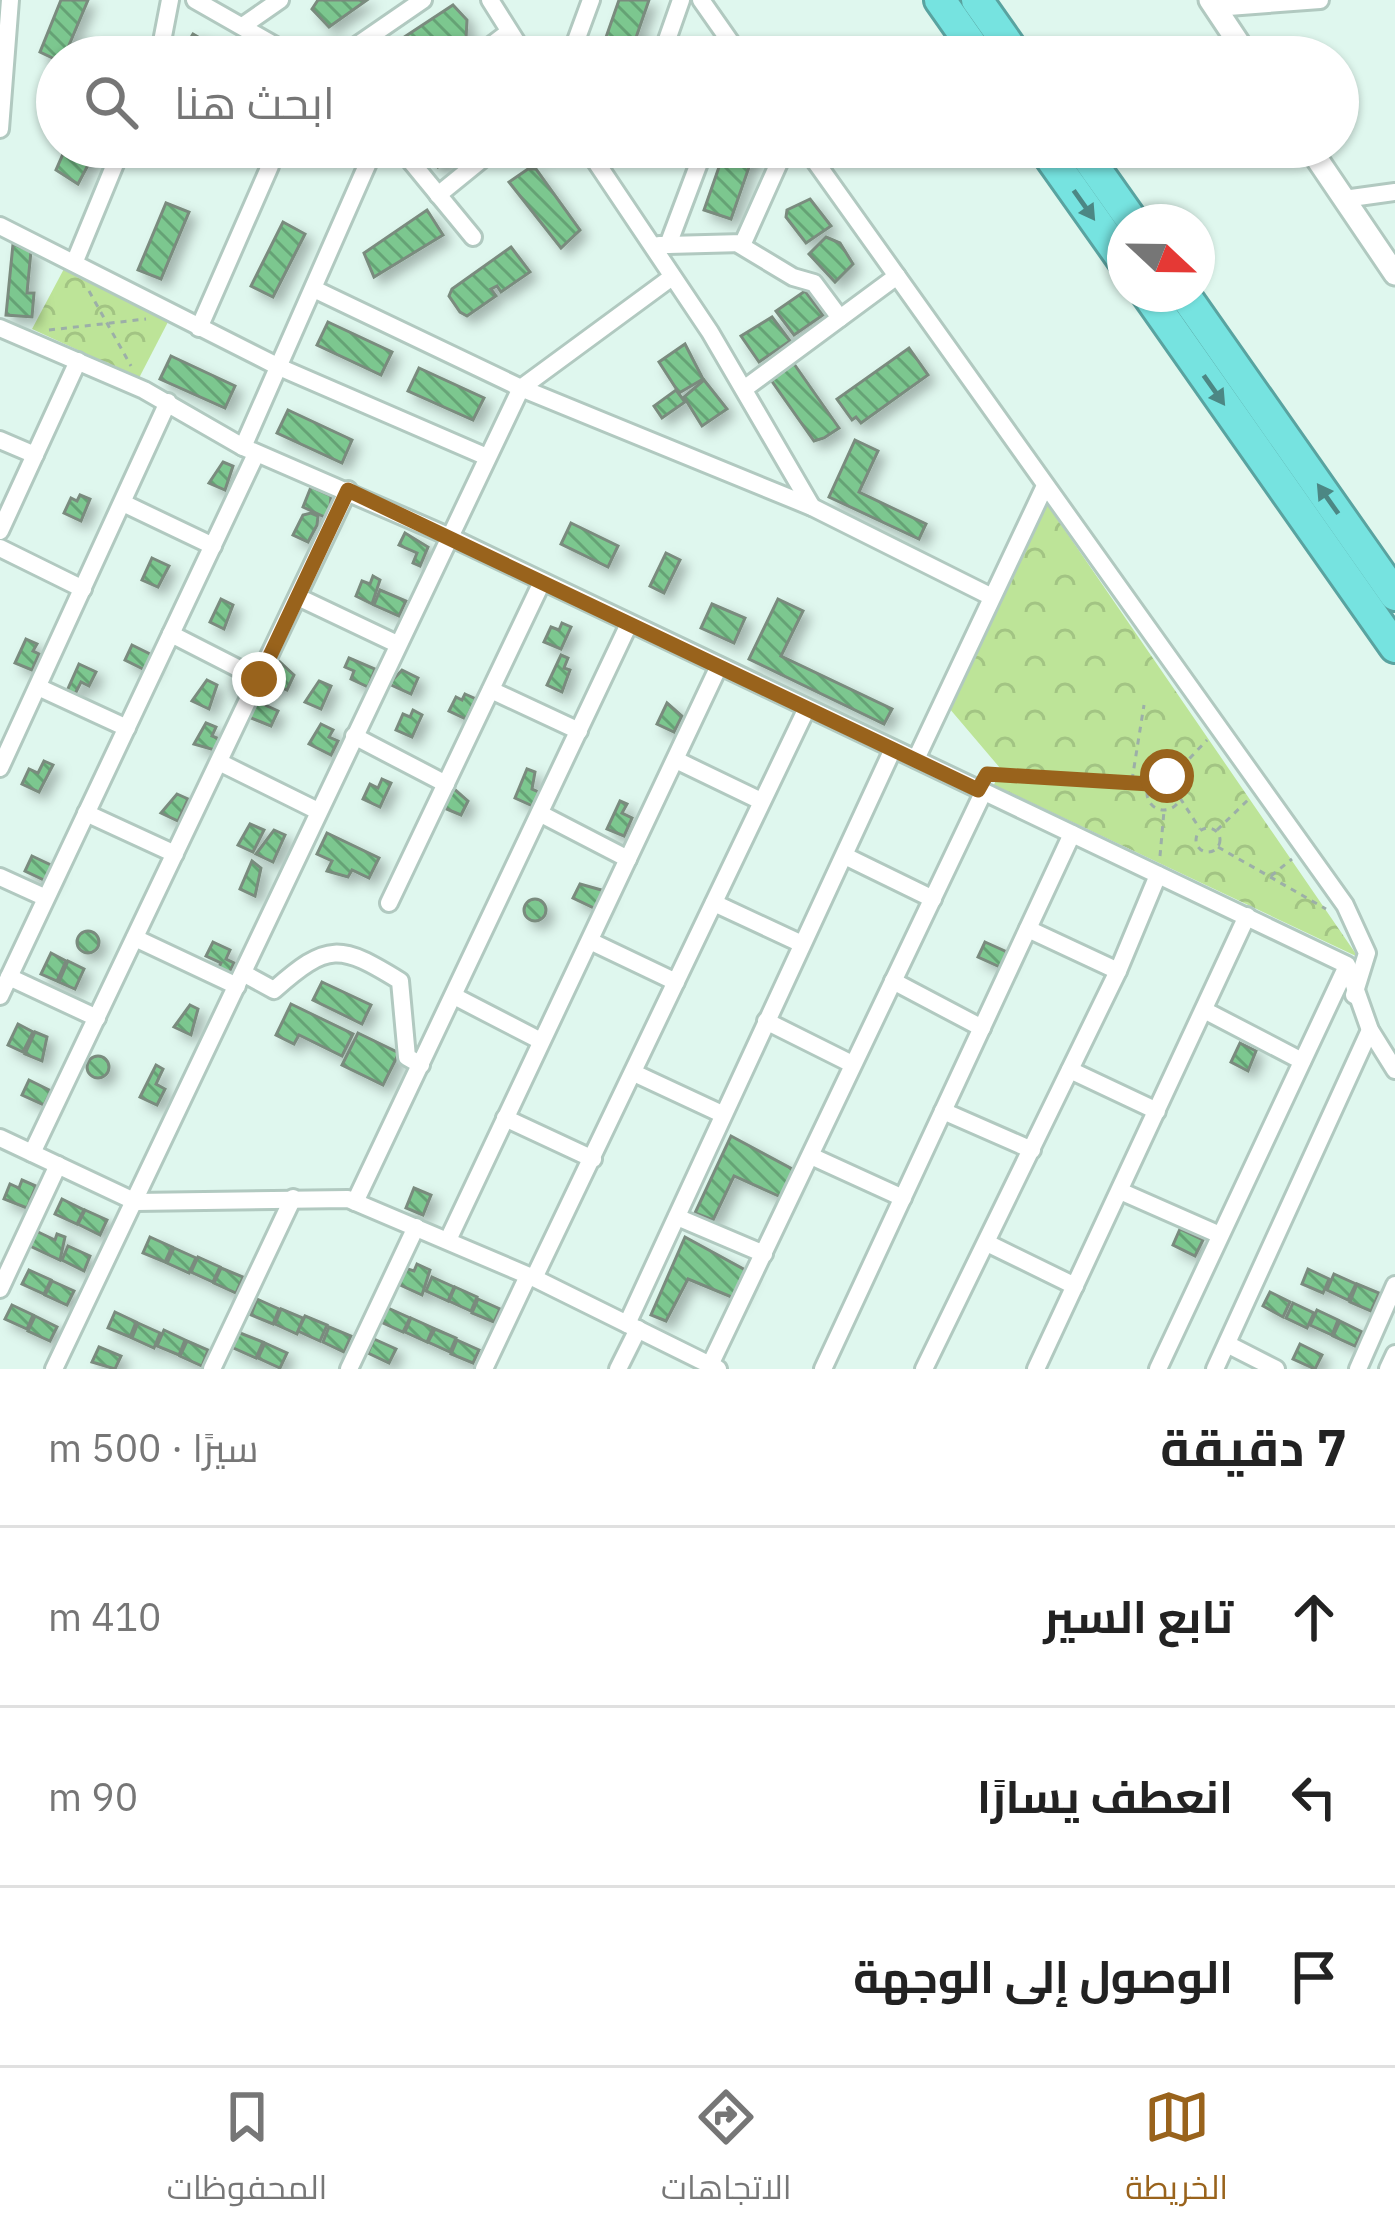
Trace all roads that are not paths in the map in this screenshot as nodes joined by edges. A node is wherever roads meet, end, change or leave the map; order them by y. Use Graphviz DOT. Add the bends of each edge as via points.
graph roads {
  1 [pos="10,0"];
  2 [pos="170,0"];
  3 [pos="195,0"];
  4 [pos="280,0"];
  5 [pos="423,0"];
  6 [pos="490,0"];
  7 [pos="591,0"];
  8 [pos="681,0"];
  9 [pos="701,0"];
  10 [pos="940,0"];
  11 [pos="977,0"];
  12 [pos="1320,0"];
  13 [pos="1212,4"];
  14 [pos="244,25"];
  15 [pos="509,32"];
  16 [pos="163,36"];
  17 [pos="262,36"];
  18 [pos="371,36"];
  19 [pos="504,36"];
  20 [pos="512,36"];
  21 [pos="578,36"];
  22 [pos="668,36"];
  23 [pos="726,36"];
  24 [pos="965,36"];
  25 [pos="1002,36"];
  26 [pos="1234,36"];
  27 [pos="0,129"];
  28 [pos="113,168"];
  29 [pos="269,168"];
  30 [pos="366,168"];
  31 [pos="416,168"];
  32 [pos="471,168"];
  33 [pos="602,168"];
  34 [pos="696,168"];
  35 [pos="778,168"];
  36 [pos="820,168"];
  37 [pos="1058,168"];
  38 [pos="1096,168"];
  39 [pos="1323,168"];
  40 [pos="1395,192"];
  41 [pos="437,195"];
  42 [pos="1344,199"];
  43 [pos="1121,204"];
  44 [pos="0,226"];
  45 [pos="473,238"];
  46 [pos="1107,238"];
  47 [pos="660,245"];
  48 [pos="740,245"];
  49 [pos="75,261"];
  50 [pos="1395,274"];
  51 [pos="897,276"];
  52 [pos="672,277"];
  53 [pos="316,290"];
  54 [pos="1160,312"];
  55 [pos="1197,312"];
  56 [pos="839,319"];
  57 [pos="0,328"];
  58 [pos="199,328"];
  59 [pos="78,361"];
  60 [pos="279,367"];
  61 [pos="521,388"];
  62 [pos="744,389"];
  63 [pos="168,402"];
  64 [pos="0,440"];
  65 [pos="250,450"];
  66 [pos="35,455"];
  67 [pos="487,457"];
  68 [pos="1044,488"];
  69 [pos="348,490"];
  70 [pos="123,503"];
  71 [pos="812,507"];
  72 [pos="0,531"];
  73 [pos="448,536"];
  74 [pos="213,546"];
  75 [pos="0,548"];
  76 [pos="542,582"];
  77 [pos="83,590"];
  78 [pos="1395,595"];
  79 [pos="990,596"];
  80 [pos="298,597"];
  81 [pos="629,623"];
  82 [pos="171,634"];
  83 [pos="397,644"];
  84 [pos="1395,646"];
  85 [pos="719,666"];
  86 [pos="259,679"];
  87 [pos="38,687"];
  88 [pos="491,690"];
  89 [pos="806,708"];
  90 [pos="127,728"];
  91 [pos="579,731"];
  92 [pos="354,736"];
  93 [pos="893,749"];
  94 [pos="916,759"];
  95 [pos="676,760"];
  96 [pos="1,762"];
  97 [pos="219,762"];
  98 [pos="446,784"];
  99 [pos="981,791"];
  100 [pos="761,801"];
  101 [pos="318,812"];
  102 [pos="86,813"];
  103 [pos="541,814"];
  104 [pos="1072,834"];
  105 [pos="175,854"];
  106 [pos="847,857"];
  107 [pos="628,860"];
  108 [pos="1158,875"];
  109 [pos="0,877"];
  110 [pos="44,897"];
  111 [pos="932,899"];
  112 [pos="714,902"];
  113 [pos="388,904"];
  114 [pos="1247,916"];
  115 [pos="1028,929"];
  116 [pos="135,938"];
  117 [pos="590,941"];
  118 [pos="802,944"];
  119 [pos="1347,965"];
  120 [pos="1118,971"];
  121 [pos="9,977"];
  122 [pos="240,980"];
  123 [pos="892,981"];
  124 [pos="676,982"];
  125 [pos="1354,995"];
  126 [pos="0,996"];
  127 [pos="454,997"];
  128 [pos="1204,1010"];
  129 [pos="97,1018"];
  130 [pos="766,1021"];
  131 [pos="982,1028"];
  132 [pos="1370,1030"];
  133 [pos="542,1041"];
  134 [pos="1302,1061"];
  135 [pos="421,1064"];
  136 [pos="852,1064"];
  137 [pos="1070,1070"];
  138 [pos="1395,1070"];
  139 [pos="634,1073"];
  140 [pos="943,1111"];
  141 [pos="1157,1111"];
  142 [pos="722,1114"];
  143 [pos="505,1118"];
  144 [pos="0,1138"];
  145 [pos="1032,1150"];
  146 [pos="32,1153"];
  147 [pos="811,1156"];
  148 [pos="593,1160"];
  149 [pos="58,1165"];
  150 [pos="1120,1191"];
  151 [pos="292,1198"];
  152 [pos="903,1198"];
  153 [pos="136,1202"];
  154 [pos="355,1202"];
  155 [pos="677,1217"];
  156 [pos="416,1227"];
  157 [pos="1220,1235"];
  158 [pos="448,1240"];
  159 [pos="987,1243"];
  160 [pos="764,1254"];
  161 [pos="531,1277"];
  162 [pos="1395,1285"];
  163 [pos="1075,1286"];
  164 [pos="0,1289"];
  165 [pos="632,1326"];
  166 [pos="1227,1344"];
  167 [pos="1395,1354"];
  168 [pos="354,1367"];
  169 [pos="714,1367"];
  170 [pos="1038,1368"];
  171 [pos="54,1369"];
  172 [pos="212,1369"];
  173 [pos="484,1369"];
  174 [pos="618,1369"];
  175 [pos="823,1369"];
  176 [pos="924,1369"];
  177 [pos="1158,1369"];
  178 [pos="1215,1369"];
  179 [pos="1276,1369"];
  180 [pos="1358,1369"];
  181 [pos="1388,1369"];
  1 -- 27 [label="street"];
  2 -- 16 [label="street"];
  3 -- 14 [label="street"];
  4 -- 14 [label="street"];
  5 -- 18 [label="street"];
  6 -- 15 [label="street"];
  7 -- 21 [label="street"];
  8 -- 22 [label="street"];
  9 -- 23 [label="street"];
  10 -- 24 [label="highway"];
  11 -- 25 [label="highway"];
  12 -- 13 [label="street"];
  13 -- 26 [label="street"];
  14 -- 17 [label="street"];
  15 -- 19 [label="street"];
  15 -- 20 [label="street"];
  28 -- 49 [label="street"];
  29 -- 58 [label="street"];
  30 -- 53 [label="street"];
  31 -- 41 [label="street"];
  32 -- 41 [label="street"];
  33 -- 47 [label="street"];
  34 -- 47 [label="street"];
  35 -- 48 [label="street"];
  36 -- 51 [label="street"];
  37 -- 46 [label="highway, one-way"];
  38 -- 43 [label="highway"];
  39 -- 42 [label="street"];
  40 -- 42 [label="street"];
  41 -- 45 [label="street"];
  42 -- 50 [label="street"];
  44 -- 49 [label="street"];
  47 -- 48 [label="street"];
  47 -- 52 [label="street"];
  48 -- 56 [label="street" via="814,283"];
  49 -- 58 [label="street"];
  51 -- 56 [label="street"];
  51 -- 68 [label="street"];
  52 -- 61 [label="street"];
  52 -- 62 [label="street"];
  53 -- 60 [label="street"];
  53 -- 61 [label="street"];
  54 -- 84 [label="highway, one-way"];
  78 -- 55 [label="highway, one-way"];
  56 -- 62 [label="street"];
  57 -- 59 [label="street"];
  58 -- 60 [label="street"];
  59 -- 63 [label="street"];
  59 -- 66 [label="street"];
  60 -- 65 [label="street"];
  60 -- 67 [label="street"];
  61 -- 67 [label="street"];
  61 -- 71 [label="street"];
  62 -- 71 [label="street"];
  63 -- 65 [label="street"];
  63 -- 70 [label="street"];
  64 -- 66 [label="street"];
  65 -- 69 [label="street"];
  65 -- 74 [label="street"];
  66 -- 72 [label="street"];
  67 -- 73 [label="street"];
  68 -- 79 [label="street"];
  68 -- 125 [label="street" via="1345,905 1367,952"];
  69 -- 73 [label="street"];
  69 -- 80 [label="street"];
  70 -- 74 [label="street"];
  70 -- 77 [label="street"];
  71 -- 79 [label="street"];
  73 -- 76 [label="street"];
  73 -- 83 [label="street"];
  74 -- 82 [label="street"];
  75 -- 77 [label="street"];
  76 -- 81 [label="street"];
  76 -- 88 [label="street"];
  77 -- 87 [label="street"];
  79 -- 94 [label="street"];
  80 -- 83 [label="street"];
  80 -- 86 [label="street"];
  81 -- 85 [label="street"];
  81 -- 91 [label="street"];
  82 -- 86 [label="street"];
  82 -- 90 [label="street"];
  83 -- 92 [label="street"];
  85 -- 89 [label="street"];
  85 -- 95 [label="street"];
  86 -- 97 [label="street"];
  87 -- 90 [label="street"];
  87 -- 96 [label="street"];
  88 -- 91 [label="street"];
  88 -- 98 [label="street"];
  89 -- 93 [label="street"];
  89 -- 100 [label="street"];
  90 -- 102 [label="street"];
  91 -- 103 [label="street"];
  92 -- 98 [label="street"];
  92 -- 101 [label="street"];
  93 -- 94 [label="street"];
  93 -- 106 [label="street"];
  94 -- 99 [label="street"];
  95 -- 100 [label="street"];
  95 -- 107 [label="street"];
  97 -- 101 [label="street"];
  97 -- 105 [label="street"];
  98 -- 113 [label="street"];
  99 -- 104 [label="street"];
  99 -- 111 [label="street"];
  100 -- 112 [label="street"];
  101 -- 122 [label="street"];
  102 -- 105 [label="street"];
  102 -- 110 [label="street"];
  103 -- 107 [label="street"];
  103 -- 127 [label="street"];
  104 -- 108 [label="street"];
  104 -- 115 [label="street"];
  105 -- 116 [label="street"];
  106 -- 111 [label="street"];
  106 -- 118 [label="street"];
  107 -- 117 [label="street"];
  108 -- 114 [label="street"];
  108 -- 120 [label="street"];
  109 -- 110 [label="street"];
  110 -- 121 [label="street"];
  111 -- 123 [label="street"];
  112 -- 118 [label="street"];
  112 -- 124 [label="street"];
  114 -- 119 [label="street"];
  114 -- 128 [label="street"];
  115 -- 120 [label="street"];
  115 -- 131 [label="street"];
  116 -- 122 [label="street"];
  116 -- 129 [label="street"];
  117 -- 124 [label="street"];
  117 -- 133 [label="street"];
  118 -- 130 [label="street"];
  119 -- 125 [label="street"];
  119 -- 134 [label="street"];
  120 -- 137 [label="street"];
  121 -- 126 [label="street"];
  121 -- 129 [label="street"];
  122 -- 135 [label="street" via="274,991 310,957 354,953 400,981 407,1057"];
  122 -- 153 [label="street"];
  123 -- 131 [label="street"];
  123 -- 136 [label="street"];
  124 -- 139 [label="street"];
  125 -- 132 [label="street"];
  127 -- 133 [label="street"];
  127 -- 135 [label="street"];
  128 -- 134 [label="street"];
  128 -- 141 [label="street"];
  129 -- 146 [label="street"];
  130 -- 136 [label="street"];
  130 -- 142 [label="street"];
  131 -- 140 [label="street"];
  132 -- 138 [label="street"];
  132 -- 166 [label="street"];
  133 -- 143 [label="street"];
  134 -- 157 [label="street"];
  135 -- 154 [label="street"];
  136 -- 147 [label="street"];
  137 -- 141 [label="street"];
  137 -- 145 [label="street"];
  139 -- 142 [label="street"];
  139 -- 148 [label="street"];
  140 -- 145 [label="street"];
  140 -- 152 [label="street"];
  141 -- 150 [label="street"];
  142 -- 155 [label="street"];
  143 -- 148 [label="street"];
  143 -- 158 [label="street"];
  144 -- 146 [label="street"];
  145 -- 159 [label="street"];
  146 -- 149 [label="street"];
  147 -- 152 [label="street"];
  147 -- 160 [label="street"];
  148 -- 161 [label="street"];
  149 -- 153 [label="street"];
  149 -- 164 [label="street"];
  150 -- 157 [label="street"];
  150 -- 163 [label="street"];
  151 -- 153 [label="street"];
  151 -- 154 [label="street"];
  151 -- 172 [label="street"];
  152 -- 175 [label="street"];
  153 -- 171 [label="street"];
  154 -- 156 [label="street"];
  155 -- 160 [label="street"];
  155 -- 165 [label="street"];
  156 -- 158 [label="street"];
  156 -- 168 [label="street"];
  157 -- 177 [label="street"];
  158 -- 161 [label="street"];
  159 -- 163 [label="street"];
  159 -- 176 [label="street"];
  160 -- 169 [label="street"];
  161 -- 165 [label="street"];
  161 -- 173 [label="street"];
  162 -- 180 [label="street"];
  163 -- 170 [label="street"];
  165 -- 169 [label="street"];
  165 -- 174 [label="street"];
  166 -- 178 [label="street"];
  166 -- 179 [label="street"];
  167 -- 181 [label="street"];
}
